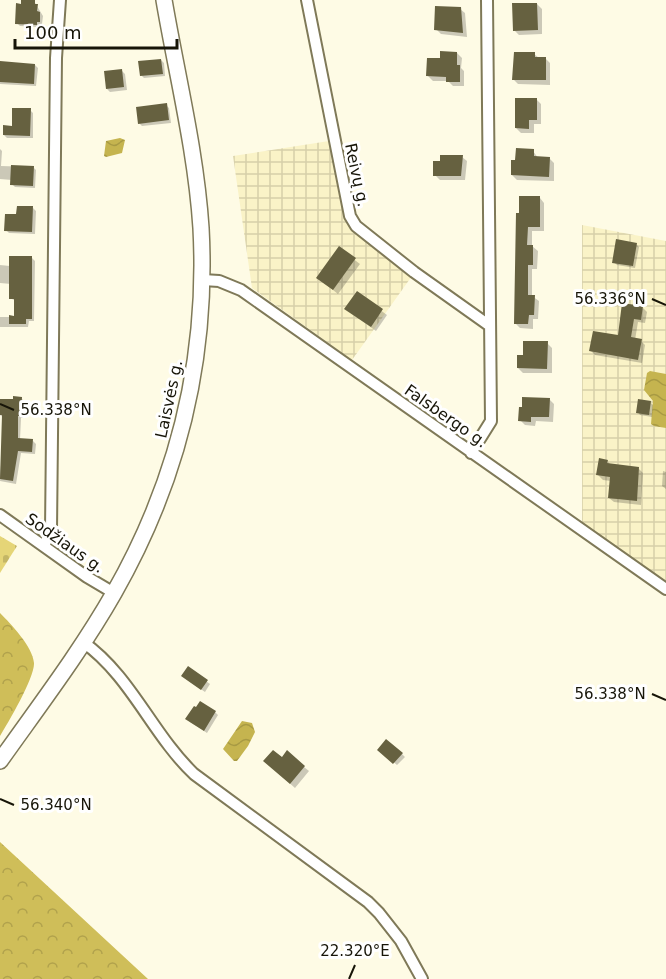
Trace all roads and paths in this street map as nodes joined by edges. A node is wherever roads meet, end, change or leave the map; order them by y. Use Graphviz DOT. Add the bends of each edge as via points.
graph roads {
  1 [pos="60,0"];
  2 [pos="164,0"];
  3 [pos="307,0"];
  4 [pos="487,0"];
  5 [pos="203,280"];
  6 [pos="490,326"];
  7 [pos="471,453"];
  8 [pos="0,515"];
  9 [pos="44,546"];
  10 [pos="666,589"];
  11 [pos="114,593"];
  12 [pos="83,642"];
  13 [pos="0,761"];
  14 [pos="422,979"];
  1 -- 9 [label="street" via="56,58 51,530"];
  2 -- 5 [label="main road, Laisvės g." via="197,183"];
  3 -- 6 [label="street, Reivų g." via="350,216 356,226 414,272"];
  4 -- 6 [label="street"];
  5 -- 7 [label="street, Falsbergo g." via="219,281 241,290"];
  5 -- 11 [label="main road, Laisvės g." via="200,340 170,471"];
  6 -- 7 [label="street" via="491,421"];
  7 -- 10 [label="street, Falsbergo g."];
  8 -- 9 [label="street, Sodžiaus g."];
  9 -- 11 [label="street, Sodžiaus g."];
  11 -- 12 [label="main road, Laisvės g."];
  12 -- 13 [label="main road, Laisvės g."];
  12 -- 14 [label="street" via="117,673 177,757 194,774 379,913 401,941"];
}
